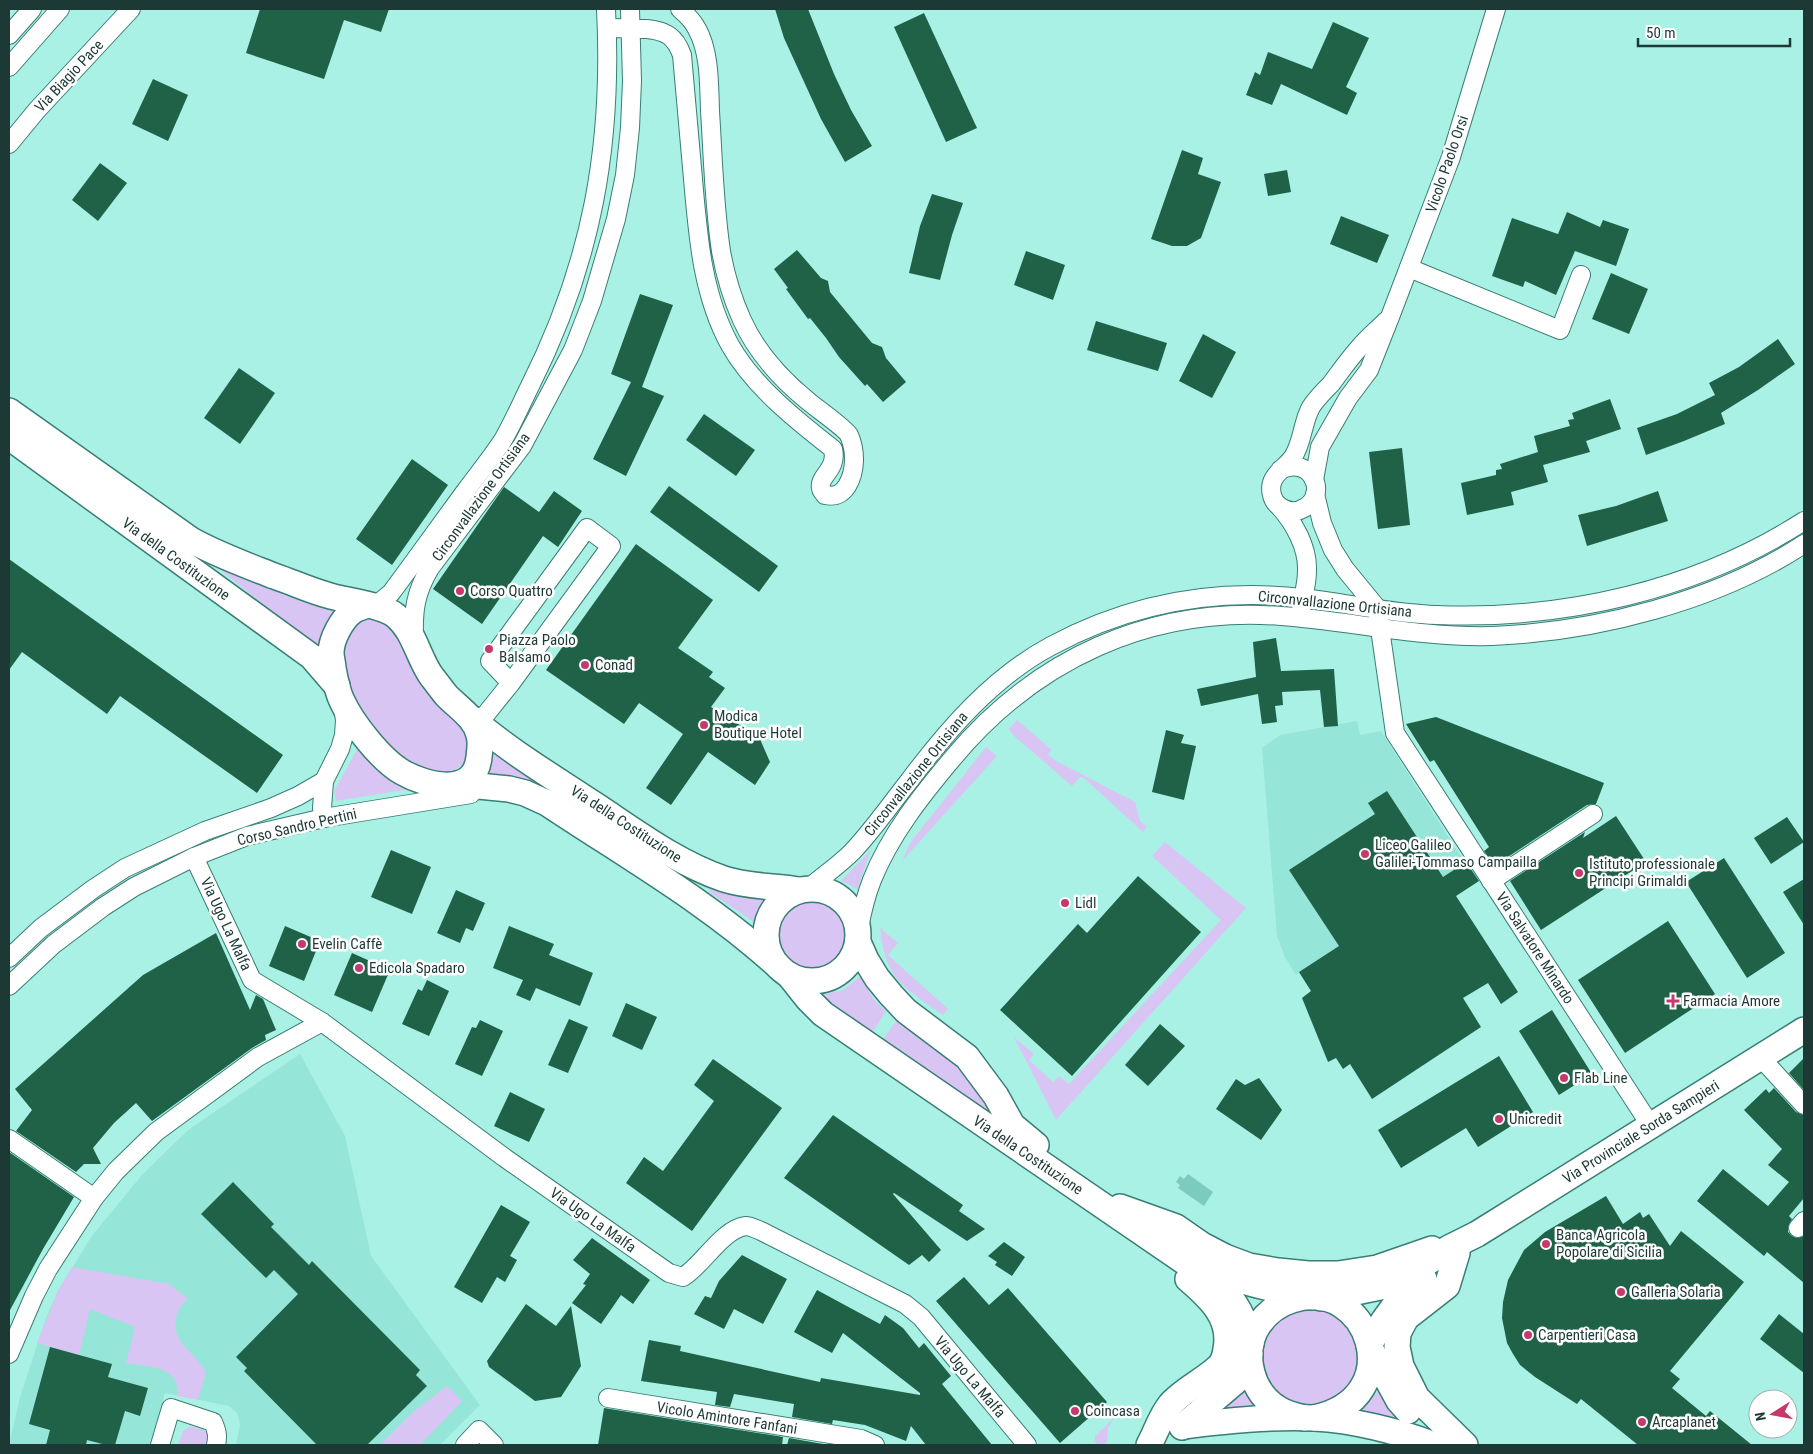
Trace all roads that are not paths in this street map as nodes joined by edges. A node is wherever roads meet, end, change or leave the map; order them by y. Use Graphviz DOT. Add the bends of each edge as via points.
graph roads {
  1 [pos="32,9"];
  2 [pos="60,9"];
  3 [pos="131,9"];
  4 [pos="606,9"];
  5 [pos="630,9"];
  6 [pos="671,9"];
  7 [pos="680,9"];
  8 [pos="1496,9"];
  9 [pos="607,28"];
  10 [pos="631,28"];
  11 [pos="656,29"];
  12 [pos="9,35"];
  13 [pos="632,48"];
  14 [pos="9,68"];
  15 [pos="9,144"];
  16 [pos="1409,268"];
  17 [pos="1582,275"];
  18 [pos="1390,317"];
  19 [pos="552,340"];
  20 [pos="573,350"];
  21 [pos="9,411"];
  22 [pos="9,437"];
  23 [pos="854,452"];
  24 [pos="835,455"];
  25 [pos="1280,470"];
  26 [pos="1315,487"];
  27 [pos="1279,506"];
  28 [pos="1804,521"];
  29 [pos="1804,544"];
  30 [pos="1303,598"];
  31 [pos="370,606"];
  32 [pos="1148,608"];
  33 [pos="1377,608"];
  34 [pos="1300,618"];
  35 [pos="1152,627"];
  36 [pos="1379,629"];
  37 [pos="414,641"];
  38 [pos="511,683"];
  39 [pos="339,694"];
  40 [pos="967,711"];
  41 [pos="474,720"];
  42 [pos="982,725"];
  43 [pos="324,781"];
  44 [pos="454,785"];
  45 [pos="509,789"];
  46 [pos="420,801"];
  47 [pos="1592,814"];
  48 [pos="324,818"];
  49 [pos="194,857"];
  50 [pos="1491,881"];
  51 [pos="804,889"];
  52 [pos="858,935"];
  53 [pos="9,958"];
  54 [pos="784,971"];
  55 [pos="9,986"];
  56 [pos="322,1022"];
  57 [pos="1804,1030"];
  58 [pos="1761,1058"];
  59 [pos="1804,1105"];
  60 [pos="1651,1126"];
  61 [pos="9,1139"];
  62 [pos="94,1198"];
  63 [pos="1120,1207"];
  64 [pos="1165,1248"];
  65 [pos="1453,1250"];
  66 [pos="1317,1297"];
  67 [pos="1370,1347"];
  68 [pos="1250,1349"];
  69 [pos="9,1354"];
  70 [pos="608,1398"];
  71 [pos="1310,1418"];
  72 [pos="1183,1426"];
  73 [pos="160,1445"];
  74 [pos="216,1445"];
  75 [pos="465,1445"];
  76 [pos="494,1445"];
  77 [pos="875,1445"];
  78 [pos="1026,1445"];
  79 [pos="1149,1445"];
  80 [pos="1434,1445"];
  81 [pos="1445,1445"];
  82 [pos="1465,1445"];
  1 -- 12 [label="street"];
  2 -- 14 [label="street"];
  3 -- 15 [label="street, Via Biagio Pace"];
  4 -- 9 [label="street, Circonvallazione Ortisiana"];
  5 -- 10 [label="street, Circonvallazione Ortisiana"];
  6 -- 11 [label="street" via="668,20"];
  7 -- 23 [label="street" via="697,29 703,45 721,249 741,318 762,354 796,391 848,433"];
  8 -- 16 [label="street, Vicolo Paolo Orsi" via="1451,157"];
  9 -- 10 [label="street"];
  9 -- 19 [label="street, Circonvallazione Ortisiana" via="606,127 601,169 583,253"];
  10 -- 11 [label="street"];
  10 -- 13 [label="street, Circonvallazione Ortisiana"];
  11 -- 13 [label="street" via="635,39"];
  11 -- 24 [label="street" via="674,39 682,55 700,252 721,327 745,367 781,407 833,449"];
  13 -- 20 [label="street, Circonvallazione Ortisiana" via="625,176 600,276"];
  16 -- 17 [label="street" via="1560,330"];
  16 -- 18 [label="street, Vicolo Paolo Orsi"];
  18 -- 25 [label="street" via="1360,347 1312,406 1301,440 1292,458"];
  18 -- 26 [label="street, Vicolo Paolo Orsi" via="1369,370 1348,398 1320,447"];
  19 -- 20 [label="street"];
  19 -- 31 [label="street, Circonvallazione Ortisiana" via="503,439 391,593"];
  20 -- 37 [label="street, Circonvallazione Ortisiana" via="522,446 423,580 413,616"];
  21 -- 31 [label="main road, Via della Costituzione" via="212,552 326,595"];
  22 -- 39 [label="main road, Via della Costituzione" via="312,657"];
  23 -- 24 [label="street"];
  23 -- 24 [label="street" via="855,461 847,486 841,494 833,497 825,495 821,488 822,480 834,464"];
  25 -- 26 [label="street" via="1300,467 1311,474"];
  25 -- 27 [label="street" via="1271,484 1273,500"];
  26 -- 27 [label="street" via="1310,504 1300,510 1289,511"];
  26 -- 33 [label="street" via="1322,523 1333,550"];
  27 -- 30 [label="street" via="1291,520 1307,560"];
  28 -- 33 [label="street, Circonvallazione Ortisiana" via="1722,564 1676,582 1584,605 1491,616 1434,615"];
  29 -- 36 [label="street, Circonvallazione Ortisiana" via="1769,565 1703,594 1588,625 1492,636 1433,635"];
  30 -- 32 [label="street, Circonvallazione Ortisiana" via="1237,594"];
  30 -- 33 [label="street, Circonvallazione Ortisiana"];
  30 -- 34 [label="street"];
  31 -- 37 [label="main road, Via della Costituzione" via="394,614 404,623"];
  31 -- 39 [label="main road" via="353,611 334,636 331,653"];
  32 -- 35 [label="street"];
  32 -- 40 [label="street, Circonvallazione Ortisiana" via="1104,621 1050,647 995,685"];
  33 -- 36 [label="street, Via Salvatore Minardo"];
  34 -- 35 [label="street, Circonvallazione Ortisiana" via="1234,615"];
  34 -- 36 [label="street, Circonvallazione Ortisiana"];
  35 -- 42 [label="street, Circonvallazione Ortisiana" via="1113,640 1038,678"];
  36 -- 50 [label="street, Via Salvatore Minardo" via="1395,733"];
  37 -- 41 [label="main road, Via della Costituzione" via="430,674 446,695"];
  38 -- 38 [label="street" via="490,661 587,528 611,546"];
  38 -- 41 [label="street"];
  39 -- 43 [label="street" via="345,720 344,735"];
  39 -- 44 [label="main road, Via della Costituzione" via="379,754 401,772 420,781"];
  40 -- 42 [label="street"];
  40 -- 51 [label="street, Circonvallazione Ortisiana" via="852,852"];
  41 -- 44 [label="main road" via="480,744 478,761 472,776"];
  41 -- 51 [label="main road, Via della Costituzione" via="505,746 691,865 725,879"];
  42 -- 52 [label="street, Circonvallazione Ortisiana" via="927,789 897,832 872,880"];
  43 -- 48 [label="street"];
  43 -- 53 [label="street, Corso Sandro Pertini" via="298,796 205,831 125,868 41,928"];
  44 -- 45 [label="main road, Via della Costituzione"];
  44 -- 46 [label="street"];
  45 -- 46 [label="street, Corso Sandro Pertini"];
  45 -- 54 [label="main road, Via della Costituzione" via="547,803 717,915"];
  46 -- 48 [label="street, Corso Sandro Pertini"];
  47 -- 50 [label="street"];
  48 -- 49 [label="street, Corso Sandro Pertini" via="247,836"];
  49 -- 55 [label="street, Corso Sandro Pertini" via="134,887 103,908 54,944"];
  49 -- 56 [label="street, Via Ugo La Malfa" via="252,980"];
  50 -- 60 [label="street, Via Salvatore Minardo"];
  51 -- 52 [label="main road" via="828,891 845,902 856,918"];
  51 -- 54 [label="main road" via="779,902 768,923 768,947 772,958"];
  52 -- 54 [label="main road" via="850,962 832,977 810,981"];
  52 -- 63 [label="main road, Via della Costituzione" via="870,966 890,995 967,1057 996,1096 1012,1125"];
  54 -- 64 [label="main road, Via della Costituzione" via="822,1014"];
  56 -- 62 [label="street" via="258,1057 156,1132"];
  56 -- 78 [label="street, Via Ugo La Malfa" via="505,1158 669,1273 683,1278 730,1232 747,1226 905,1304 921,1317"];
  57 -- 58 [label="main road, Via Provinciale Sorda Sampieri"];
  58 -- 59 [label="street"];
  58 -- 60 [label="main road, Via Provinciale Sorda Sampieri"];
  60 -- 65 [label="main road, Via Provinciale Sorda Sampieri"];
  61 -- 62 [label="street"];
  62 -- 69 [label="street" via="48,1269"];
  63 -- 65 [label="main road" via="1176,1227 1224,1257 1278,1271 1338,1274 1377,1268 1432,1249"];
  63 -- 66 [label="main road, Via della Costituzione" via="1220,1274"];
  64 -- 68 [label="main road, Via della Costituzione" via="1229,1294 1243,1317"];
  64 -- 79 [label="main road" via="1170,1263 1220,1311 1228,1342 1218,1368 1171,1404"];
  65 -- 66 [label="main road" via="1394,1284 1351,1294"];
  65 -- 67 [label="main road" via="1400,1298"];
  65 -- 82 [label="main road" via="1447,1286 1406,1318 1398,1333 1397,1347 1401,1366 1417,1398"];
  66 -- 67 [label="main road" via="1347,1309 1365,1331"];
  66 -- 68 [label="main road" via="1299,1298 1273,1309 1256,1331"];
  67 -- 71 [label="main road" via="1366,1382 1357,1396 1331,1415"];
  67 -- 81 [label="main road" via="1399,1401"];
  68 -- 71 [label="main road" via="1250,1370 1264,1397 1290,1415"];
  68 -- 72 [label="main road" via="1236,1381"];
  70 -- 77 [label="street, Vicolo Amintore Fanfani" via="861,1439"];
  71 -- 72 [label="main road"];
  71 -- 80 [label="main road" via="1409,1435"];
  72 -- 79 [label="main road"];
  73 -- 74 [label="street" via="171,1408 213,1422 217,1430"];
  75 -- 76 [label="street" via="478,1430"];
}
